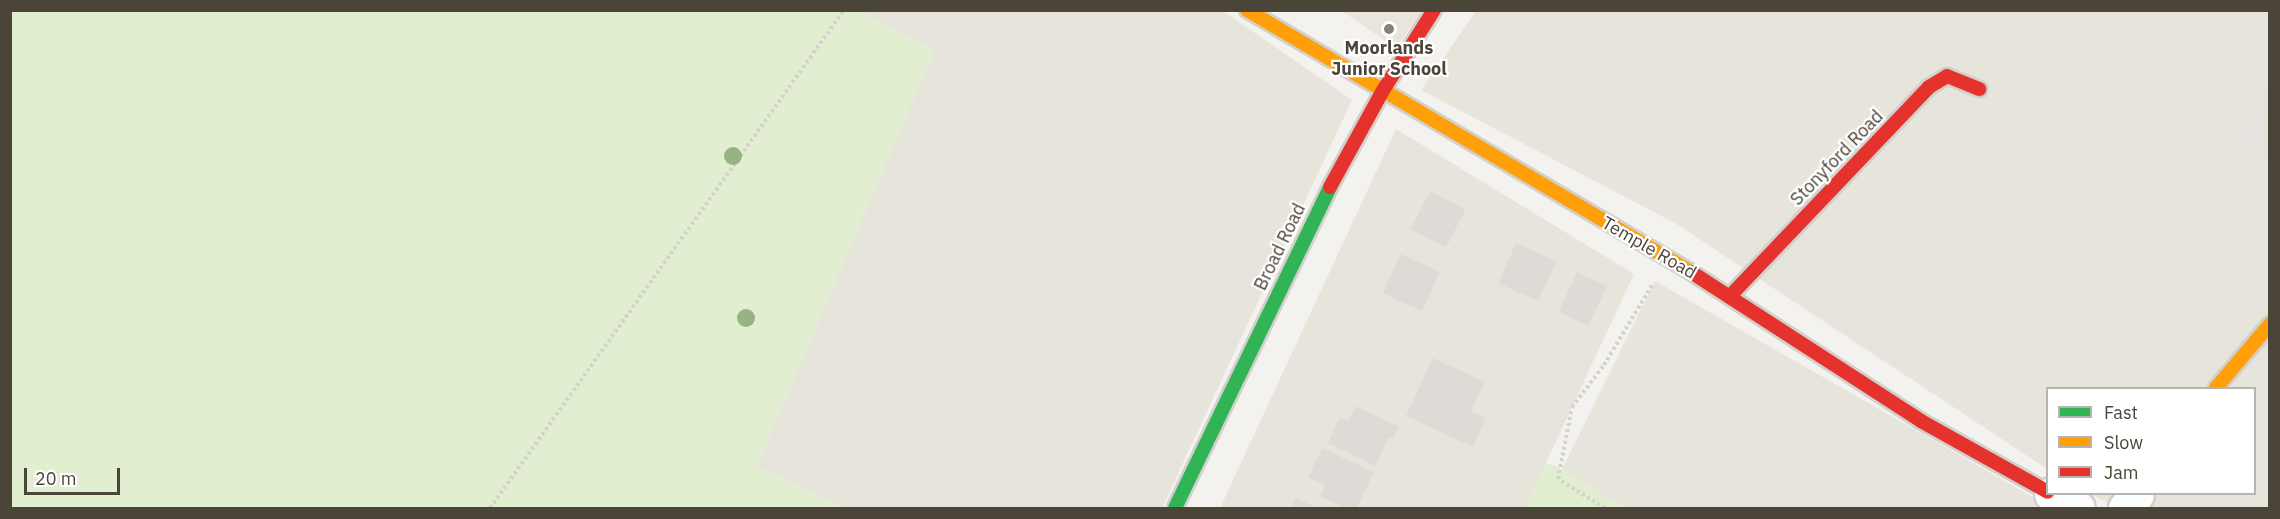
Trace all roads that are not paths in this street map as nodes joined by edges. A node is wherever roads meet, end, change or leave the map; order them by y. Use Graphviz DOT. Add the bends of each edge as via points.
graph roads {
  1 [pos="1247,10"];
  2 [pos="1434,10"];
  3 [pos="1979,89"];
  4 [pos="1382,92"];
  5 [pos="1731,295"];
  6 [pos="2270,324"];
  7 [pos="2217,387"];
  8 [pos="2046,491"];
  9 [pos="2053,495"];
  10 [pos="2136,495"];
  11 [pos="1175,508"];
  12 [pos="2078,508"];
  13 [pos="2125,508"];
  1 -- 4 [label="street, Temple Road"];
  2 -- 4 [label="street, Broad Road"];
  3 -- 5 [label="street, Stonyford Road" via="1947,76 1929,87"];
  4 -- 5 [label="street, Temple Road"];
  4 -- 11 [label="street, Broad Road" via="1324,198"];
  5 -- 8 [label="street, Temple Road" via="1921,421"];
  6 -- 7 [label="street"];
  9 -- 12 [label="street, Temple Road"];
  10 -- 13 [label="street"];
}
